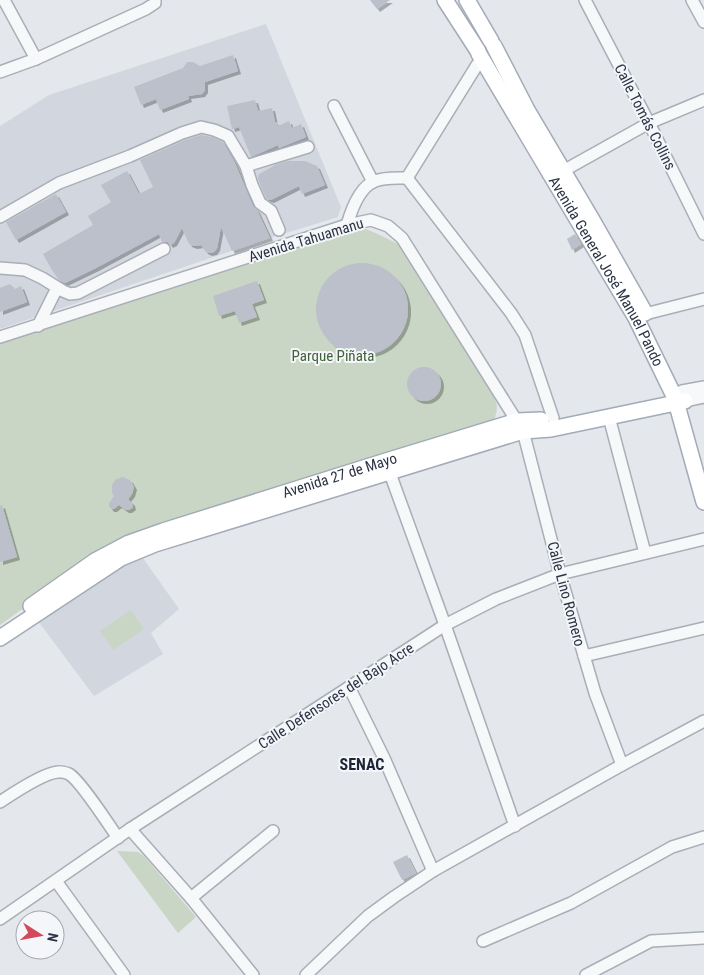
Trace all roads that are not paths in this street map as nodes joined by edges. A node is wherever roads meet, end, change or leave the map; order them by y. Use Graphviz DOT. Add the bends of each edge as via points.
graph roads {
  1 [pos="4,0"];
  2 [pos="155,0"];
  3 [pos="445,0"];
  4 [pos="467,0"];
  5 [pos="584,0"];
  6 [pos="692,0"];
  7 [pos="704,22"];
  8 [pos="493,44"];
  9 [pos="480,55"];
  10 [pos="36,59"];
  11 [pos="0,72"];
  12 [pos="704,100"];
  13 [pos="334,106"];
  14 [pos="649,123"];
  15 [pos="308,147"];
  16 [pos="246,166"];
  17 [pos="563,171"];
  18 [pos="407,178"];
  19 [pos="373,182"];
  20 [pos="0,217"];
  21 [pos="347,225"];
  22 [pos="279,230"];
  23 [pos="704,234"];
  24 [pos="164,248"];
  25 [pos="0,268"];
  26 [pos="57,288"];
  27 [pos="704,299"];
  28 [pos="645,314"];
  29 [pos="38,326"];
  30 [pos="0,338"];
  31 [pos="704,387"];
  32 [pos="679,397"];
  33 [pos="704,397"];
  34 [pos="609,417"];
  35 [pos="553,418"];
  36 [pos="520,426"];
  37 [pos="388,466"];
  38 [pos="704,468"];
  39 [pos="704,502"];
  40 [pos="704,539"];
  41 [pos="645,552"];
  42 [pos="560,574"];
  43 [pos="445,624"];
  44 [pos="0,628"];
  45 [pos="704,628"];
  46 [pos="0,638"];
  47 [pos="584,656"];
  48 [pos="350,687"];
  49 [pos="704,722"];
  50 [pos="622,765"];
  51 [pos="0,802"];
  52 [pos="515,826"];
  53 [pos="130,829"];
  54 [pos="274,831"];
  55 [pos="704,836"];
  56 [pos="118,838"];
  57 [pos="433,871"];
  58 [pos="56,881"];
  59 [pos="190,898"];
  60 [pos="0,919"];
  61 [pos="704,938"];
  62 [pos="483,941"];
  63 [pos="124,975"];
  64 [pos="253,975"];
  65 [pos="306,975"];
  66 [pos="586,975"];
  1 -- 10 [label="street"];
  2 -- 10 [label="street" via="146,9"];
  3 -- 9 [label="main road, Avenida General José Manuel Pando"];
  4 -- 8 [label="main road, Avenida General José Manuel Pando"];
  5 -- 14 [label="street, Calle Tomás Collins"];
  6 -- 7 [label="street"];
  8 -- 9 [label="main road" via="494,52 490,56"];
  8 -- 17 [label="main road, Avenida General José Manuel Pando"];
  9 -- 18 [label="street" via="477,65"];
  9 -- 32 [label="main road, Avenida General José Manuel Pando" via="636,318"];
  10 -- 11 [label="street"];
  12 -- 14 [label="street"];
  13 -- 19 [label="street"];
  14 -- 17 [label="street"];
  14 -- 23 [label="street, Calle Tomás Collins"];
  15 -- 16 [label="street"];
  16 -- 20 [label="street" via="228,136 200,128 59,183"];
  16 -- 22 [label="street" via="260,203 271,211"];
  17 -- 28 [label="main road, Avenida General José Manuel Pando"];
  18 -- 19 [label="street"];
  18 -- 35 [label="street" via="526,335"];
  19 -- 21 [label="street" via="351,210"];
  21 -- 29 [label="street, Avenida Tahuamanu"];
  21 -- 36 [label="street, Avenida Tahuamanu" via="371,220 388,226 402,238"];
  24 -- 26 [label="street" via="78,293 70,294"];
  25 -- 26 [label="street" via="25,270"];
  26 -- 29 [label="street"];
  27 -- 28 [label="street"];
  28 -- 32 [label="main road, Avenida General José Manuel Pando"];
  29 -- 30 [label="street, Avenida Tahuamanu"];
  31 -- 32 [label="street, Avenida 27 de Mayo"];
  32 -- 33 [label="street, Avenida 27 de Mayo"];
  32 -- 34 [label="main road, Avenida 27 de Mayo"];
  32 -- 35 [label="main road, Avenida 27 de Mayo"];
  32 -- 38 [label="main road, Avenida General José Manuel Pando"];
  32 -- 39 [label="main road, Avenida General José Manuel Pando"];
  34 -- 36 [label="main road, Avenida 27 de Mayo" via="551,429"];
  34 -- 41 [label="street"];
  35 -- 36 [label="main road, Avenida 27 de Mayo"];
  36 -- 37 [label="main road, Avenida 27 de Mayo"];
  36 -- 42 [label="street, Calle Lino Romero"];
  37 -- 43 [label="street"];
  37 -- 44 [label="main road, Avenida 27 de Mayo" via="129,543 95,561"];
  37 -- 46 [label="main road, Avenida 27 de Mayo" via="121,558"];
  40 -- 41 [label="street, Calle Defensores del Bajo Acre"];
  41 -- 42 [label="street, Calle Defensores del Bajo Acre"];
  42 -- 43 [label="street, Calle Defensores del Bajo Acre" via="496,599"];
  42 -- 47 [label="street, Calle Lino Romero"];
  43 -- 48 [label="street, Calle Defensores del Bajo Acre"];
  43 -- 52 [label="street"];
  45 -- 47 [label="street"];
  47 -- 50 [label="street, Calle Lino Romero"];
  48 -- 53 [label="street, Calle Defensores del Bajo Acre"];
  48 -- 57 [label="street"];
  49 -- 50 [label="street"];
  50 -- 52 [label="street"];
  51 -- 56 [label="street" via="48,774 58,771 70,774"];
  52 -- 57 [label="street"];
  53 -- 56 [label="street, Calle Defensores del Bajo Acre"];
  53 -- 59 [label="street"];
  54 -- 59 [label="street"];
  55 -- 62 [label="street" via="672,848 571,903"];
  56 -- 58 [label="street, Calle Defensores del Bajo Acre"];
  57 -- 65 [label="street" via="368,916"];
  58 -- 60 [label="street, Calle Defensores del Bajo Acre"];
  58 -- 63 [label="street"];
  59 -- 64 [label="street"];
  61 -- 66 [label="street" via="651,941"];
}
